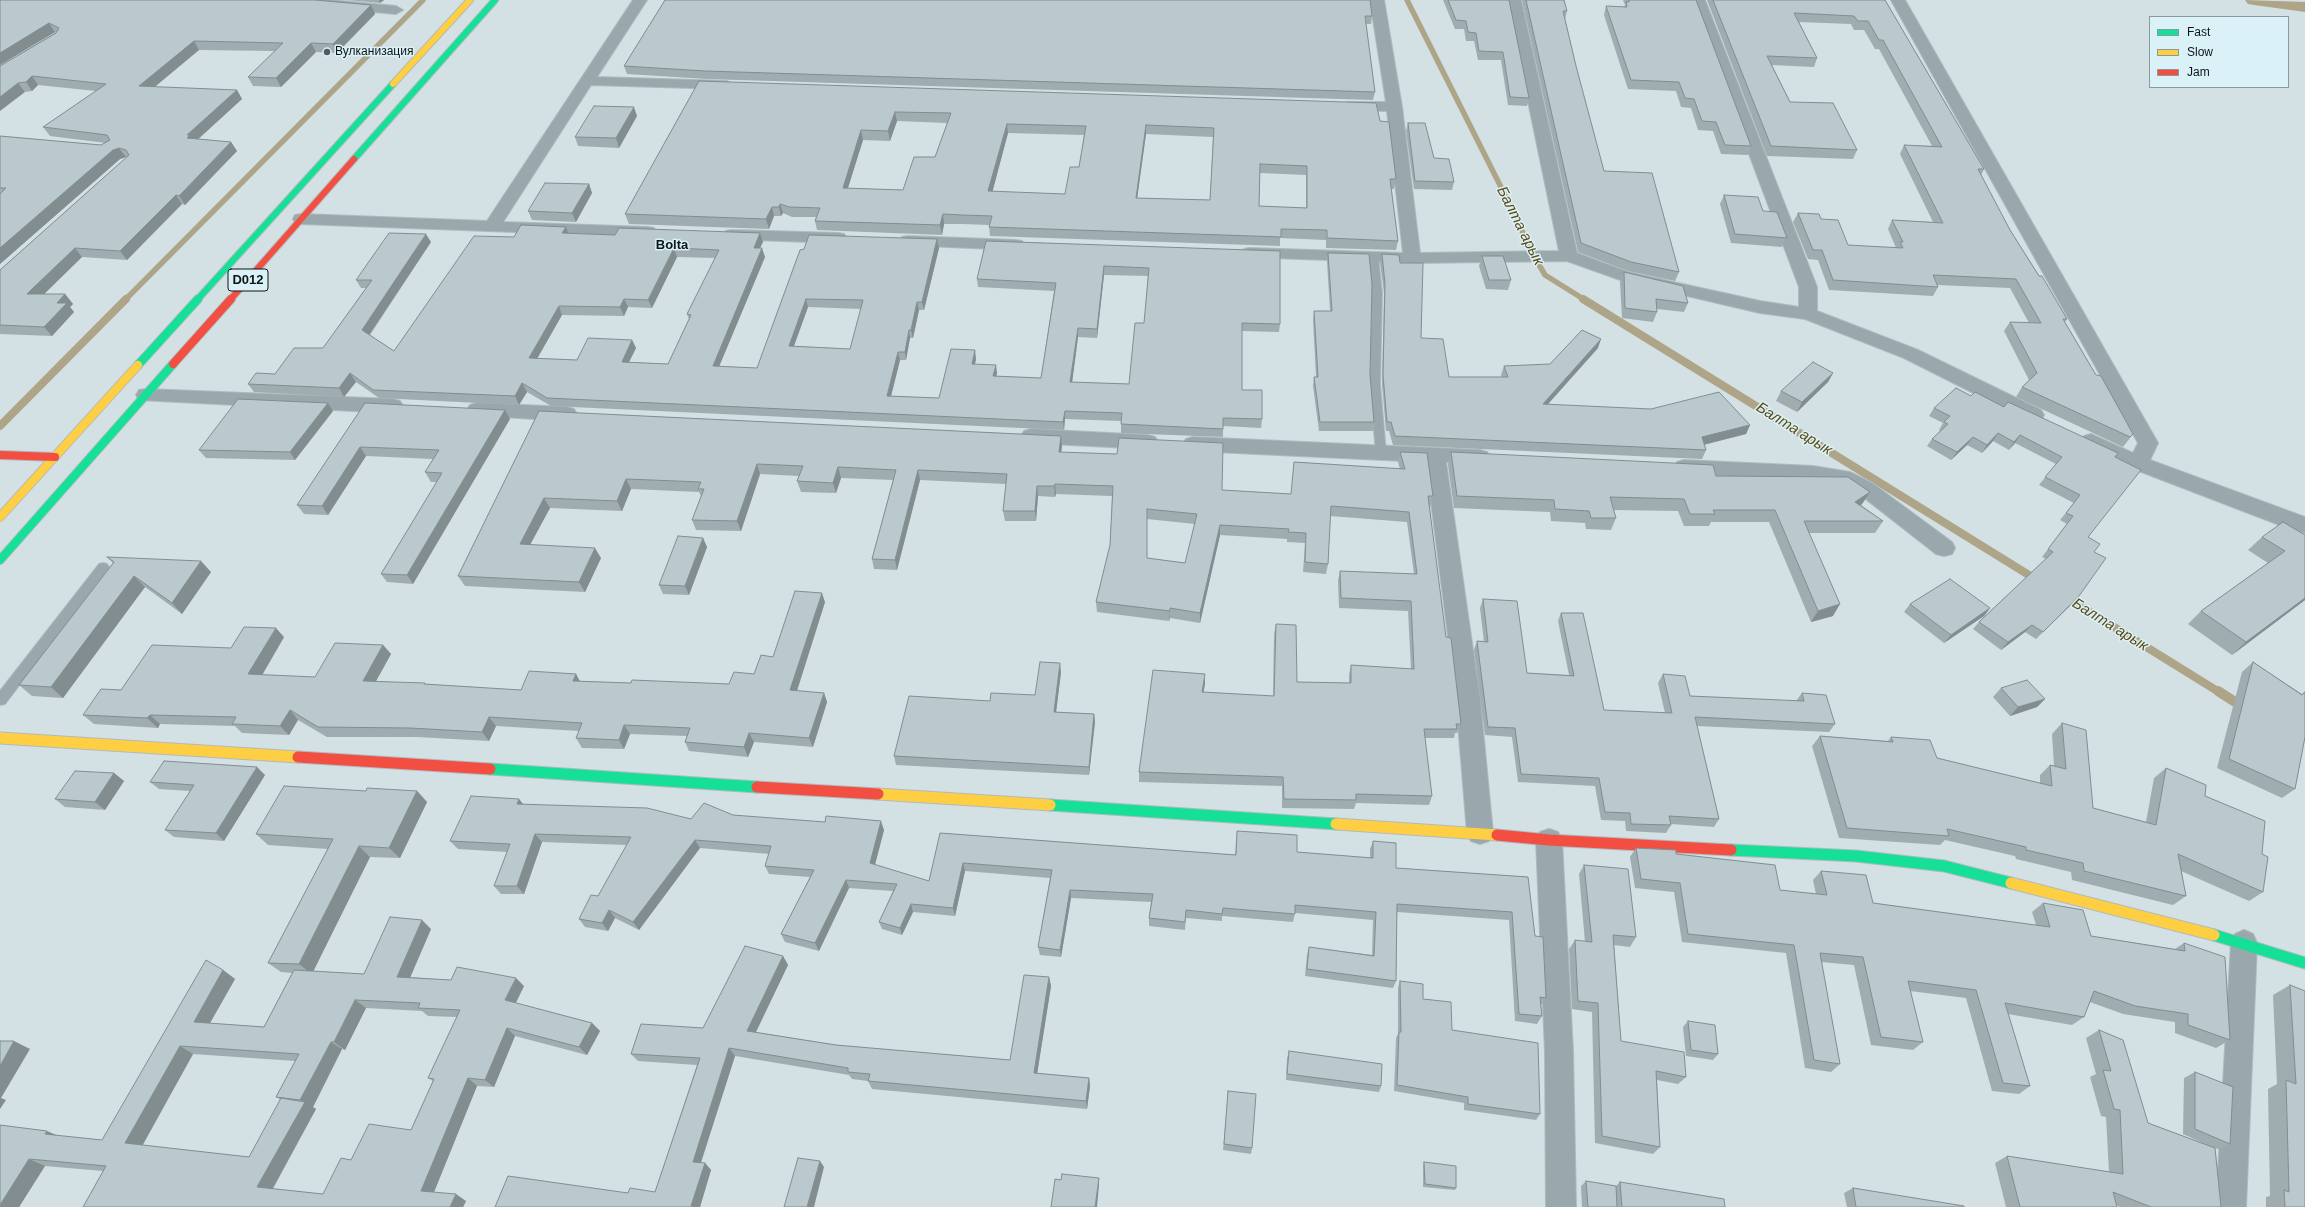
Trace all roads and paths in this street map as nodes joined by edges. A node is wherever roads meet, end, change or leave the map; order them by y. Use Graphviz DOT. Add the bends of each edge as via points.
graph roads {
  1 [pos="286,0"];
  2 [pos="470,0"];
  3 [pos="495,0"];
  4 [pos="640,0"];
  5 [pos="1377,0"];
  6 [pos="1514,0"];
  7 [pos="1698,0"];
  8 [pos="1898,0"];
  9 [pos="396,10"];
  10 [pos="588,80"];
  11 [pos="740,86"];
  12 [pos="1330,105"];
  13 [pos="1394,107"];
  14 [pos="301,219"];
  15 [pos="492,226"];
  16 [pos="667,232"];
  17 [pos="714,234"];
  18 [pos="857,239"];
  19 [pos="889,240"];
  20 [pos="1032,245"];
  21 [pos="1230,252"];
  22 [pos="1569,256"];
  23 [pos="1373,257"];
  24 [pos="1412,258"];
  25 [pos="1808,314"];
  26 [pos="146,395"];
  27 [pos="409,407"];
  28 [pos="457,409"];
  29 [pos="584,415"];
  30 [pos="2047,422"];
  31 [pos="2076,434"];
  32 [pos="1015,435"];
  33 [pos="1381,453"];
  34 [pos="0,455"];
  35 [pos="1435,455"];
  36 [pos="55,457"];
  37 [pos="1498,458"];
  38 [pos="2138,463"];
  39 [pos="1663,466"];
  40 [pos="0,517"];
  41 [pos="2305,525"];
  42 [pos="1944,548"];
  43 [pos="0,560"];
  44 [pos="103,567"];
  45 [pos="0,700"];
  46 [pos="0,738"];
  47 [pos="1480,832"];
  48 [pos="1549,840"];
  49 [pos="2244,943"];
  50 [pos="2305,963"];
  51 [pos="1561,1207"];
  52 [pos="2231,1207"];
  1 -- 9 [label="street"];
  2 -- 36 [label="main road, D012"];
  3 -- 14 [label="main road, D012"];
  4 -- 10 [label="street"];
  5 -- 13 [label="street"];
  6 -- 22 [label="street"];
  7 -- 25 [label="street" via="1808,287"];
  8 -- 38 [label="street" via="2148,443"];
  10 -- 11 [label="street"];
  10 -- 15 [label="street"];
  12 -- 13 [label="street"];
  13 -- 24 [label="street"];
  14 -- 15 [label="street"];
  14 -- 26 [label="main road, D012"];
  15 -- 16 [label="street"];
  17 -- 18 [label="street"];
  19 -- 20 [label="street"];
  21 -- 23 [label="street"];
  22 -- 24 [label="street"];
  22 -- 25 [label="street" via="1623,276 1760,307"];
  23 -- 24 [label="street"];
  23 -- 33 [label="lane" via="1376,293 1375,384"];
  25 -- 30 [label="street" via="1911,354"];
  26 -- 27 [label="street"];
  26 -- 43 [label="main road, D012"];
  28 -- 29 [label="street"];
  31 -- 38 [label="street"];
  32 -- 33 [label="street"];
  33 -- 35 [label="street"];
  34 -- 36 [label="main road"];
  35 -- 37 [label="street"];
  35 -- 47 [label="street" via="1468,699"];
  36 -- 40 [label="main road, D012"];
  38 -- 41 [label="street"];
  39 -- 42 [label="street" via="1813,473 1843,477 1865,488"];
  44 -- 45 [label="lane"];
  46 -- 47 [label="main road"];
  47 -- 48 [label="main road"];
  48 -- 49 [label="main road" via="1856,856 1944,866"];
  48 -- 51 [label="street" via="1559,1052"];
  49 -- 50 [label="main road"];
  49 -- 52 [label="street"];
}
